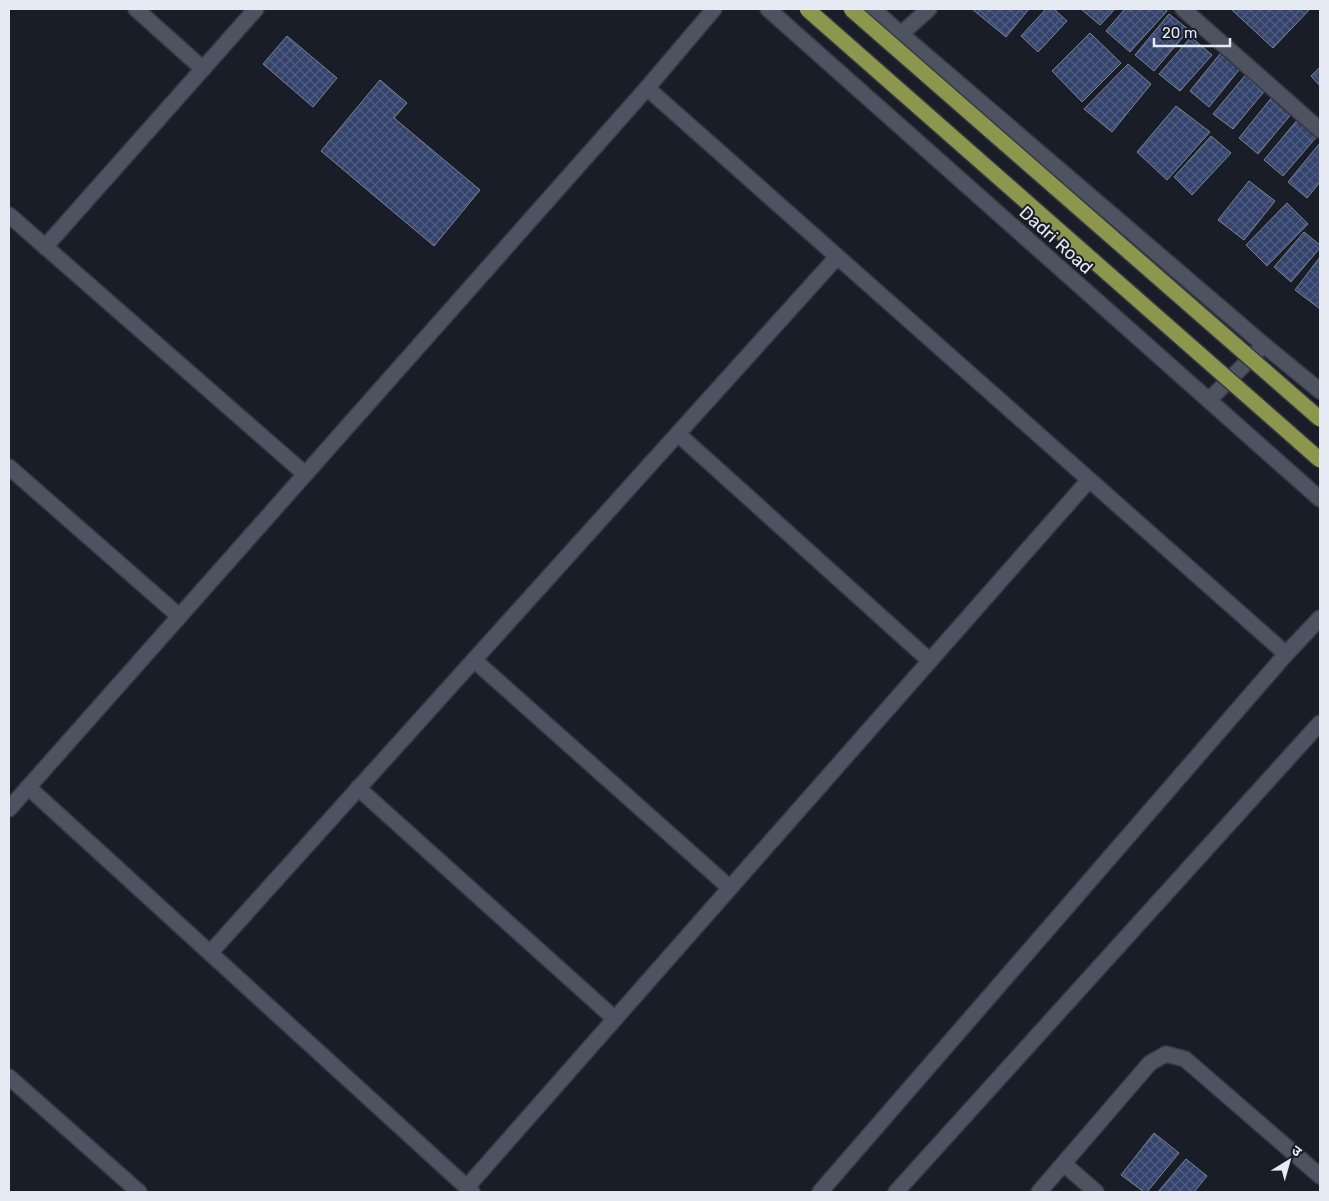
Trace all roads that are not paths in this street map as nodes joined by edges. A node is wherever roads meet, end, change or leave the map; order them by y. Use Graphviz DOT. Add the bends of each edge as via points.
graph roads {
  1 [pos="136,9"];
  2 [pos="256,9"];
  3 [pos="714,9"];
  4 [pos="768,9"];
  5 [pos="807,9"];
  6 [pos="851,9"];
  7 [pos="873,9"];
  8 [pos="929,9"];
  9 [pos="1183,9"];
  10 [pos="900,34"];
  11 [pos="203,69"];
  12 [pos="647,88"];
  13 [pos="1320,130"];
  14 [pos="9,215"];
  15 [pos="45,247"];
  16 [pos="837,257"];
  17 [pos="1264,345"];
  18 [pos="1320,391"];
  19 [pos="1209,400"];
  20 [pos="1320,419"];
  21 [pos="678,434"];
  22 [pos="1320,460"];
  23 [pos="9,467"];
  24 [pos="305,474"];
  25 [pos="1089,480"];
  26 [pos="1320,499"];
  27 [pos="179,616"];
  28 [pos="1320,618"];
  29 [pos="1286,654"];
  30 [pos="474,660"];
  31 [pos="930,661"];
  32 [pos="1320,723"];
  33 [pos="28,787"];
  34 [pos="358,788"];
  35 [pos="9,809"];
  36 [pos="730,888"];
  37 [pos="210,953"];
  38 [pos="615,1018"];
  39 [pos="9,1077"];
  40 [pos="1064,1164"];
  41 [pos="1320,1176"];
  42 [pos="470,1190"];
  43 [pos="139,1192"];
  44 [pos="820,1192"];
  45 [pos="896,1192"];
  46 [pos="1039,1192"];
  47 [pos="1096,1192"];
  1 -- 11 [label="street"];
  2 -- 11 [label="street"];
  3 -- 12 [label="street"];
  4 -- 19 [label="street, Dadri Road"];
  5 -- 22 [label="main road, bridge"];
  6 -- 20 [label="main road, bridge"];
  7 -- 10 [label="street"];
  8 -- 10 [label="street"];
  9 -- 13 [label="street"];
  10 -- 17 [label="street"];
  11 -- 15 [label="street"];
  12 -- 16 [label="street"];
  12 -- 24 [label="street"];
  14 -- 15 [label="street"];
  15 -- 24 [label="street"];
  16 -- 21 [label="street"];
  16 -- 25 [label="street"];
  17 -- 18 [label="street"];
  17 -- 19 [label="street"];
  19 -- 26 [label="street, Dadri Road"];
  21 -- 30 [label="street"];
  21 -- 31 [label="street"];
  23 -- 27 [label="street"];
  24 -- 27 [label="street"];
  25 -- 29 [label="street"];
  25 -- 31 [label="street"];
  27 -- 33 [label="street"];
  28 -- 29 [label="street"];
  29 -- 44 [label="street"];
  30 -- 34 [label="street"];
  30 -- 36 [label="street"];
  31 -- 36 [label="street"];
  32 -- 45 [label="street"];
  33 -- 35 [label="street"];
  33 -- 37 [label="street"];
  34 -- 37 [label="street"];
  34 -- 38 [label="street"];
  36 -- 38 [label="street"];
  37 -- 42 [label="street"];
  38 -- 42 [label="street"];
  39 -- 43 [label="street"];
  40 -- 41 [label="street" via="1150,1063 1166,1054 1185,1059"];
  40 -- 46 [label="street"];
  40 -- 47 [label="street"];
}
